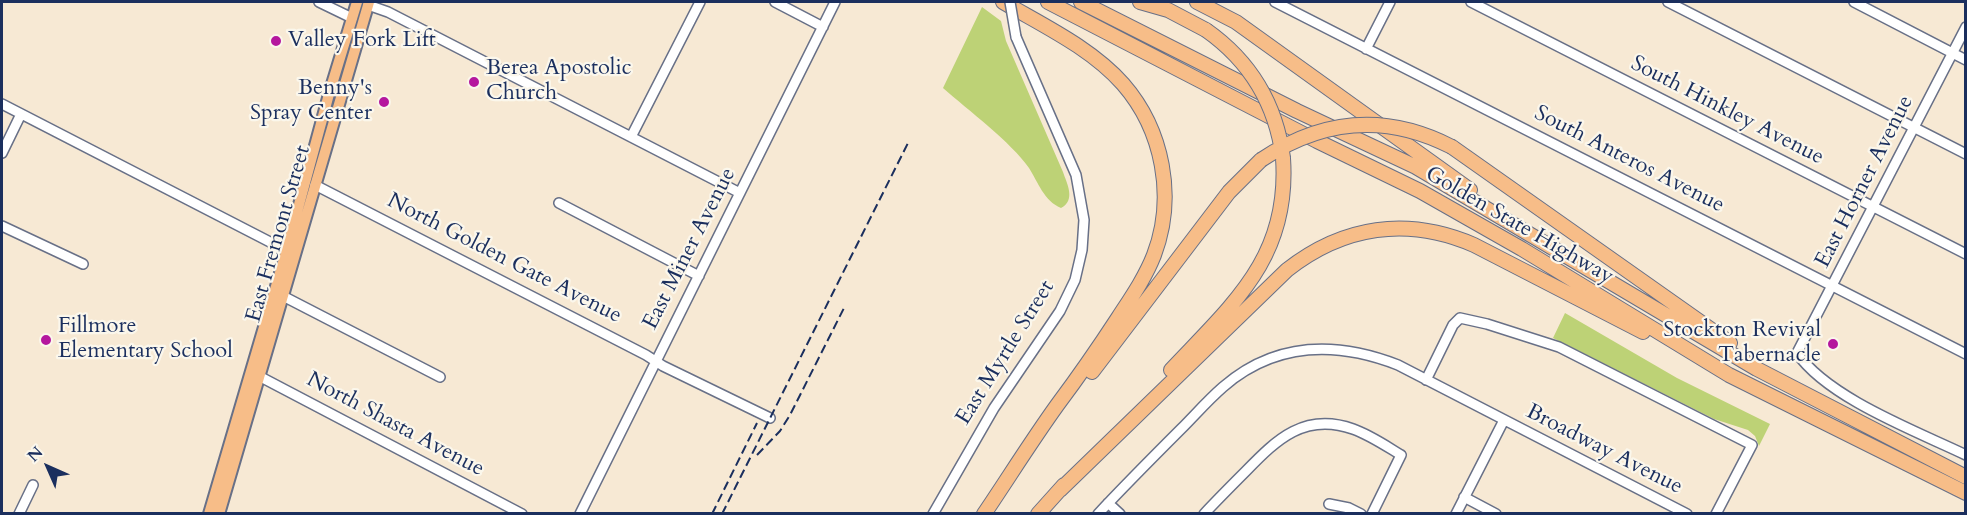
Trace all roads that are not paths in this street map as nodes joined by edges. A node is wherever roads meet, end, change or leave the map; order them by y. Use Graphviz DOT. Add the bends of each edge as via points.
graph roads {
  1 [pos="319,2"];
  2 [pos="363,2"];
  3 [pos="700,2"];
  4 [pos="775,2"];
  5 [pos="835,2"];
  6 [pos="1003,2"];
  7 [pos="1010,2"];
  8 [pos="1048,2"];
  9 [pos="1080,2"];
  10 [pos="1140,2"];
  11 [pos="1197,2"];
  12 [pos="1275,2"];
  13 [pos="1390,2"];
  14 [pos="1471,2"];
  15 [pos="1668,2"];
  16 [pos="1854,2"];
  17 [pos="352,18"];
  18 [pos="823,27"];
  19 [pos="1965,27"];
  20 [pos="1366,49"];
  21 [pos="1953,53"];
  22 [pos="1965,60"];
  23 [pos="2,104"];
  24 [pos="21,114"];
  25 [pos="1914,128"];
  26 [pos="632,137"];
  27 [pos="2,153"];
  28 [pos="1965,154"];
  29 [pos="315,185"];
  30 [pos="740,194"];
  31 [pos="559,203"];
  32 [pos="1874,207"];
  33 [pos="1490,210"];
  34 [pos="2,226"];
  35 [pos="291,250"];
  36 [pos="1965,254"];
  37 [pos="83,264"];
  38 [pos="699,276"];
  39 [pos="1833,286"];
  40 [pos="279,293"];
  41 [pos="1965,354"];
  42 [pos="656,361"];
  43 [pos="255,373"];
  44 [pos="1729,375"];
  45 [pos="440,377"];
  46 [pos="1426,380"];
  47 [pos="770,418"];
  48 [pos="1852,419"];
  49 [pos="1504,420"];
  50 [pos="1965,455"];
  51 [pos="1965,477"];
  52 [pos="33,485"];
  53 [pos="1060,490"];
  54 [pos="999,492"];
  55 [pos="1965,493"];
  56 [pos="1464,497"];
  57 [pos="1108,503"];
  58 [pos="1329,504"];
  59 [pos="19,513"];
  60 [pos="209,513"];
  61 [pos="219,513"];
  62 [pos="522,513"];
  63 [pos="580,513"];
  64 [pos="933,513"];
  65 [pos="984,513"];
  66 [pos="1038,513"];
  67 [pos="1098,513"];
  68 [pos="1120,513"];
  69 [pos="1204,513"];
  70 [pos="1361,513"];
  71 [pos="1372,513"];
  72 [pos="1456,513"];
  73 [pos="1496,513"];
  74 [pos="1687,513"];
  75 [pos="1716,513"];
  1 -- 17 [label="street"];
  2 -- 17 [label="main road, East Fremont Street"];
  2 -- 26 [label="street"];
  2 -- 29 [label="main road, East Fremont Street"];
  3 -- 26 [label="street"];
  4 -- 18 [label="street"];
  5 -- 18 [label="street, East Miner Avenue"];
  6 -- 54 [label="highway" via="1086,51 1122,83 1154,136 1161,161 1164,203 1159,239 1140,284"];
  7 -- 64 [label="street, East Myrtle Street, bridge" via="1016,37 1076,175 1083,205 1082,250 1075,280 1060,311 994,408"];
  8 -- 44 [label="highway, Golden State Highway" via="1420,191"];
  9 -- 33 [label="highway, Golden State Highway" via="1416,167"];
  10 -- 53 [label="highway, bridge" via="1168,10 1206,30 1235,54 1259,85 1275,120 1283,158 1278,226 1258,270"];
  11 -- 33 [label="highway" via="1268,44 1487,202"];
  12 -- 20 [label="street, South Anteros Avenue"];
  13 -- 20 [label="street"];
  14 -- 32 [label="street, South Hinkley Avenue"];
  15 -- 25 [label="street"];
  16 -- 21 [label="street"];
  17 -- 35 [label="main road, East Fremont Street"];
  18 -- 30 [label="street, East Miner Avenue"];
  19 -- 21 [label="street, East Horner Avenue"];
  20 -- 39 [label="street, South Anteros Avenue"];
  21 -- 22 [label="street"];
  21 -- 25 [label="street, East Horner Avenue"];
  23 -- 24 [label="street"];
  24 -- 27 [label="street"];
  24 -- 35 [label="street"];
  25 -- 28 [label="street"];
  25 -- 32 [label="street, East Horner Avenue"];
  26 -- 30 [label="street"];
  29 -- 35 [label="main road, East Fremont Street"];
  29 -- 42 [label="street, North Golden Gate Avenue"];
  30 -- 38 [label="street, East Miner Avenue"];
  31 -- 38 [label="street"];
  32 -- 36 [label="street, South Hinkley Avenue"];
  32 -- 39 [label="street, East Horner Avenue"];
  33 -- 48 [label="highway, Golden State Highway" via="1747,363"];
  34 -- 37 [label="street"];
  35 -- 40 [label="main road, East Fremont Street"];
  38 -- 42 [label="street, East Miner Avenue"];
  39 -- 41 [label="street, South Anteros Avenue"];
  39 -- 50 [label="street, East Horner Avenue" via="1797,353 1803,363 1846,397"];
  40 -- 43 [label="main road, East Fremont Street"];
  40 -- 45 [label="street"];
  42 -- 47 [label="street, North Golden Gate Avenue"];
  42 -- 63 [label="street, East Miner Avenue"];
  43 -- 60 [label="main road, East Fremont Street"];
  43 -- 61 [label="main road, East Fremont Street"];
  43 -- 62 [label="street, North Shasta Avenue"];
  44 -- 53 [label="highway" via="1462,240 1419,229 1370,231 1322,246 1287,270"];
  44 -- 55 [label="highway, Golden State Highway"];
  46 -- 49 [label="street, Broadway Avenue"];
  46 -- 57 [label="street, Broadway Avenue" via="1374,356 1349,350 1309,349 1276,357 1251,367 1224,387"];
  46 -- 75 [label="street" via="1456,320 1465,318 1559,347 1752,445"];
  48 -- 51 [label="highway, Golden State Highway"];
  48 -- 54 [label="highway, bridge" via="1718,335 1452,147 1404,129 1348,126 1302,137 1261,160 1228,192"];
  49 -- 56 [label="street"];
  49 -- 74 [label="street, Broadway Avenue"];
  52 -- 59 [label="street"];
  53 -- 66 [label="highway"];
  54 -- 65 [label="highway"];
  56 -- 72 [label="street"];
  56 -- 73 [label="street"];
  57 -- 67 [label="street, Broadway Avenue"];
  57 -- 68 [label="street"];
  58 -- 70 [label="street"];
  69 -- 71 [label="street" via="1271,446 1309,425 1327,424 1353,429 1401,455"];
}
